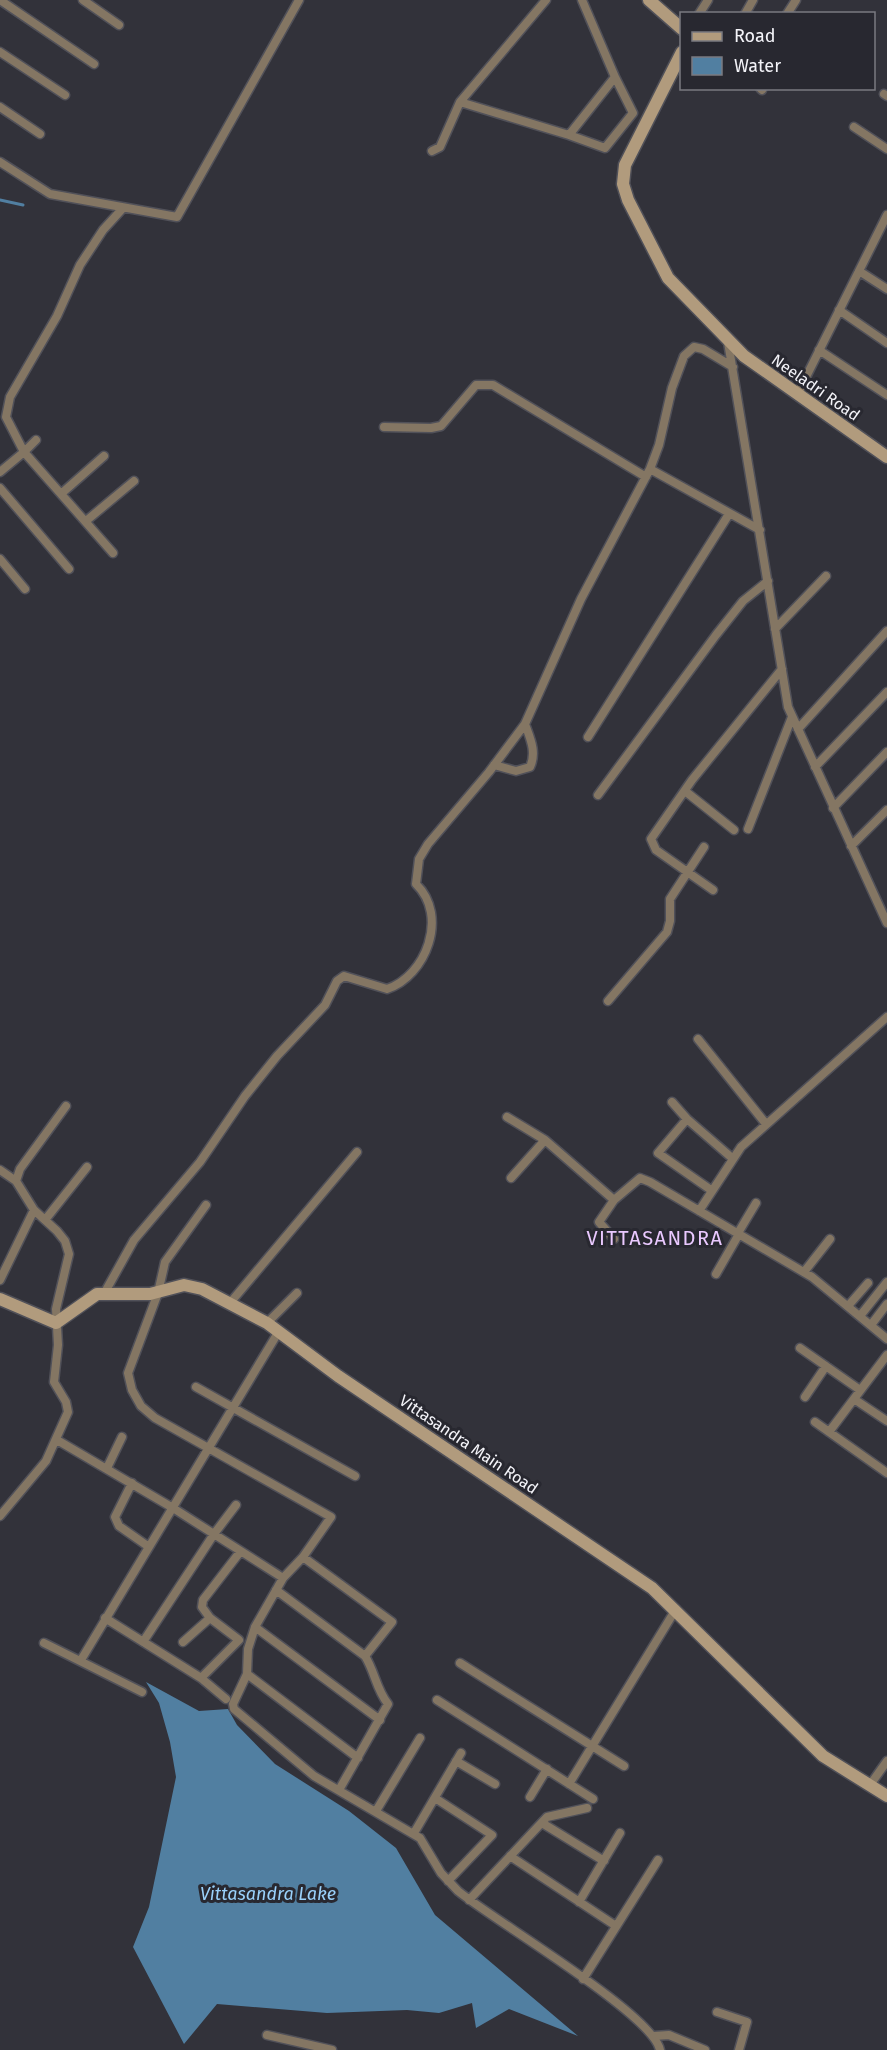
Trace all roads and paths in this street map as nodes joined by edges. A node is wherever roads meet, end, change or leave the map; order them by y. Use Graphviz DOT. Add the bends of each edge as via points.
graph roads {
  1 [pos="0,0"];
  2 [pos="83,0"];
  3 [pos="299,0"];
  4 [pos="546,0"];
  5 [pos="582,0"];
  6 [pos="649,0"];
  7 [pos="119,25"];
  8 [pos="680,28"];
  9 [pos="0,52"];
  10 [pos="680,54"];
  11 [pos="94,64"];
  12 [pos="615,77"];
  13 [pos="65,95"];
  14 [pos="460,102"];
  15 [pos="0,107"];
  16 [pos="633,113"];
  17 [pos="643,127"];
  18 [pos="854,127"];
  19 [pos="40,134"];
  20 [pos="569,135"];
  21 [pos="887,148"];
  22 [pos="432,151"];
  23 [pos="0,162"];
  24 [pos="123,208"];
  25 [pos="887,215"];
  26 [pos="877,234"];
  27 [pos="887,240"];
  28 [pos="859,271"];
  29 [pos="887,289"];
  30 [pos="839,310"];
  31 [pos="728,342"];
  32 [pos="887,343"];
  33 [pos="819,350"];
  34 [pos="733,367"];
  35 [pos="797,395"];
  36 [pos="887,395"];
  37 [pos="384,427"];
  38 [pos="36,440"];
  39 [pos="24,452"];
  40 [pos="104,456"];
  41 [pos="887,457"];
  42 [pos="0,472"];
  43 [pos="648,473"];
  44 [pos="135,481"];
  45 [pos="0,488"];
  46 [pos="62,493"];
  47 [pos="729,514"];
  48 [pos="86,521"];
  49 [pos="759,530"];
  50 [pos="113,553"];
  51 [pos="0,559"];
  52 [pos="69,569"];
  53 [pos="826,576"];
  54 [pos="768,581"];
  55 [pos="25,589"];
  56 [pos="775,629"];
  57 [pos="887,631"];
  58 [pos="782,669"];
  59 [pos="887,692"];
  60 [pos="792,717"];
  61 [pos="525,723"];
  62 [pos="798,729"];
  63 [pos="588,737"];
  64 [pos="887,752"];
  65 [pos="494,765"];
  66 [pos="815,767"];
  67 [pos="685,790"];
  68 [pos="598,795"];
  69 [pos="833,808"];
  70 [pos="887,810"];
  71 [pos="748,829"];
  72 [pos="734,830"];
  73 [pos="851,846"];
  74 [pos="704,847"];
  75 [pos="687,872"];
  76 [pos="713,890"];
  77 [pos="887,923"];
  78 [pos="608,1001"];
  79 [pos="887,1017"];
  80 [pos="698,1039"];
  81 [pos="672,1102"];
  82 [pos="66,1106"];
  83 [pos="507,1117"];
  84 [pos="687,1119"];
  85 [pos="766,1124"];
  86 [pos="545,1140"];
  87 [pos="357,1152"];
  88 [pos="732,1158"];
  89 [pos="87,1167"];
  90 [pos="0,1170"];
  91 [pos="511,1178"];
  92 [pos="16,1181"];
  93 [pos="711,1190"];
  94 [pos="614,1200"];
  95 [pos="756,1203"];
  96 [pos="206,1205"];
  97 [pos="34,1210"];
  98 [pos="699,1211"];
  99 [pos="45,1220"];
  100 [pos="738,1234"];
  101 [pos="614,1239"];
  102 [pos="830,1239"];
  103 [pos="804,1272"];
  104 [pos="716,1274"];
  105 [pos="0,1280"];
  106 [pos="887,1282"];
  107 [pos="868,1283"];
  108 [pos="105,1292"];
  109 [pos="158,1293"];
  110 [pos="297,1293"];
  111 [pos="0,1299"];
  112 [pos="231,1303"];
  113 [pos="887,1304"];
  114 [pos="848,1306"];
  115 [pos="860,1316"];
  116 [pos="56,1323"];
  117 [pos="267,1323"];
  118 [pos="871,1325"];
  119 [pos="279,1331"];
  120 [pos="887,1339"];
  121 [pos="800,1348"];
  122 [pos="887,1355"];
  123 [pos="826,1366"];
  124 [pos="196,1387"];
  125 [pos="860,1390"];
  126 [pos="805,1397"];
  127 [pos="854,1399"];
  128 [pos="232,1409"];
  129 [pos="887,1421"];
  130 [pos="815,1422"];
  131 [pos="829,1432"];
  132 [pos="122,1437"];
  133 [pos="57,1440"];
  134 [pos="209,1450"];
  135 [pos="107,1468"];
  136 [pos="887,1473"];
  137 [pos="355,1476"];
  138 [pos="132,1483"];
  139 [pos="236,1505"];
  140 [pos="173,1508"];
  141 [pos="0,1516"];
  142 [pos="214,1534"];
  143 [pos="149,1547"];
  144 [pos="240,1552"];
  145 [pos="303,1557"];
  146 [pos="283,1578"];
  147 [pos="276,1590"];
  148 [pos="676,1609"];
  149 [pos="105,1618"];
  150 [pos="210,1618"];
  151 [pos="255,1627"];
  152 [pos="143,1642"];
  153 [pos="183,1642"];
  154 [pos="44,1643"];
  155 [pos="365,1656"];
  156 [pos="81,1660"];
  157 [pos="460,1663"];
  158 [pos="247,1674"];
  159 [pos="201,1678"];
  160 [pos="142,1692"];
  161 [pos="226,1699"];
  162 [pos="437,1700"];
  163 [pos="380,1720"];
  164 [pos="420,1738"];
  165 [pos="592,1746"];
  166 [pos="358,1758"];
  167 [pos="887,1761"];
  168 [pos="624,1766"];
  169 [pos="547,1769"];
  170 [pos="495,1784"];
  171 [pos="569,1784"];
  172 [pos="870,1785"];
  173 [pos="339,1790"];
  174 [pos="887,1796"];
  175 [pos="530,1797"];
  176 [pos="435,1798"];
  177 [pos="593,1798"];
  178 [pos="587,1808"];
  179 [pos="376,1811"];
  180 [pos="542,1822"];
  181 [pos="414,1833"];
  182 [pos="620,1833"];
  183 [pos="510,1856"];
  184 [pos="658,1860"];
  185 [pos="604,1861"];
  186 [pos="448,1881"];
  187 [pos="469,1900"];
  188 [pos="579,1902"];
  189 [pos="616,1926"];
  190 [pos="583,1979"];
  191 [pos="717,2012"];
  192 [pos="267,2035"];
  193 [pos="654,2036"];
  194 [pos="333,2050"];
  195 [pos="660,2050"];
  196 [pos="705,2050"];
  197 [pos="739,2050"];
  1 -- 11 [label="street"];
  2 -- 7 [label="street"];
  3 -- 24 [label="street" via="177,217"];
  4 -- 14 [label="street"];
  5 -- 12 [label="street"];
  6 -- 8 [label="street"];
  9 -- 13 [label="street"];
  10 -- 17 [label="street, Neeladri Road"];
  12 -- 16 [label="street"];
  12 -- 20 [label="street"];
  14 -- 20 [label="street"];
  14 -- 22 [label="street" via="440,147"];
  15 -- 19 [label="street"];
  16 -- 17 [label="street"];
  16 -- 20 [label="street" via="605,148"];
  17 -- 31 [label="street, Neeladri Road" via="625,165 623,177 628,200 664,273"];
  18 -- 21 [label="street"];
  23 -- 24 [label="street" via="50,194"];
  24 -- 39 [label="street" via="80,265 57,316 10,397 6,417"];
  25 -- 26 [label="street"];
  26 -- 27 [label="street"];
  26 -- 28 [label="street"];
  28 -- 29 [label="street"];
  28 -- 30 [label="street"];
  30 -- 32 [label="street"];
  30 -- 33 [label="street"];
  31 -- 34 [label="street"];
  31 -- 35 [label="street, Neeladri Road"];
  33 -- 35 [label="street"];
  33 -- 36 [label="street"];
  34 -- 43 [label="street" via="694,347 684,356"];
  34 -- 49 [label="street"];
  35 -- 41 [label="street, Neeladri Road"];
  37 -- 43 [label="street" via="441,426 476,385 493,385"];
  38 -- 39 [label="street"];
  39 -- 42 [label="street"];
  39 -- 46 [label="street"];
  40 -- 46 [label="street"];
  43 -- 47 [label="street"];
  43 -- 61 [label="street" via="581,599"];
  44 -- 48 [label="street"];
  45 -- 52 [label="street"];
  46 -- 48 [label="street"];
  47 -- 49 [label="street"];
  47 -- 63 [label="street"];
  48 -- 50 [label="street"];
  49 -- 54 [label="street"];
  51 -- 55 [label="street"];
  53 -- 56 [label="street"];
  54 -- 56 [label="street"];
  54 -- 68 [label="street" via="743,601"];
  56 -- 58 [label="street"];
  57 -- 62 [label="street"];
  58 -- 60 [label="street"];
  58 -- 67 [label="street"];
  59 -- 66 [label="street"];
  60 -- 62 [label="street"];
  60 -- 71 [label="street"];
  61 -- 65 [label="street"];
  61 -- 65 [label="street" via="534,759 530,767 516,771"];
  62 -- 66 [label="street"];
  64 -- 69 [label="street"];
  65 -- 108 [label="street" via="419,859 417,884 429,904 433,934 406,981 387,989 344,976 337,981 325,1005 277,1056 200,1162 134,1240"];
  66 -- 69 [label="street"];
  67 -- 72 [label="street"];
  67 -- 75 [label="street" via="651,839 656,850"];
  69 -- 73 [label="street"];
  70 -- 73 [label="street"];
  73 -- 77 [label="street"];
  74 -- 75 [label="street"];
  75 -- 76 [label="street"];
  75 -- 78 [label="street" via="670,899 667,932"];
  79 -- 85 [label="street"];
  80 -- 85 [label="street"];
  81 -- 84 [label="street"];
  82 -- 92 [label="street" via="20,1169"];
  83 -- 86 [label="street"];
  84 -- 88 [label="street"];
  84 -- 93 [label="street" via="658,1153"];
  85 -- 88 [label="street"];
  86 -- 91 [label="street"];
  86 -- 94 [label="street"];
  87 -- 112 [label="street"];
  88 -- 93 [label="street"];
  89 -- 99 [label="street"];
  90 -- 92 [label="street"];
  92 -- 97 [label="street"];
  93 -- 98 [label="street"];
  94 -- 98 [label="street" via="635,1181 644,1179"];
  94 -- 101 [label="street" via="599,1222"];
  95 -- 100 [label="street"];
  96 -- 109 [label="street" via="165,1262"];
  97 -- 99 [label="street"];
  97 -- 105 [label="street"];
  98 -- 100 [label="street"];
  99 -- 116 [label="street" via="65,1241 69,1254"];
  100 -- 103 [label="street"];
  100 -- 104 [label="street"];
  102 -- 103 [label="street"];
  103 -- 114 [label="street"];
  106 -- 115 [label="street"];
  107 -- 114 [label="street"];
  108 -- 109 [label="street, Vittasandra Main Road"];
  108 -- 116 [label="street"];
  109 -- 112 [label="street, Vittasandra Main Road" via="190,1285"];
  109 -- 134 [label="street" via="128,1373 132,1390 141,1406 155,1418"];
  110 -- 117 [label="street"];
  111 -- 116 [label="street"];
  112 -- 117 [label="street, Vittasandra Main Road"];
  113 -- 118 [label="street"];
  114 -- 115 [label="street"];
  115 -- 118 [label="street"];
  116 -- 133 [label="street" via="54,1382 68,1412"];
  117 -- 119 [label="street, Vittasandra Main Road"];
  118 -- 120 [label="street"];
  119 -- 128 [label="street"];
  119 -- 148 [label="street, Vittasandra Main Road" via="338,1376 652,1588"];
  121 -- 123 [label="street"];
  122 -- 125 [label="street"];
  123 -- 125 [label="street"];
  123 -- 126 [label="street"];
  124 -- 128 [label="street"];
  125 -- 127 [label="street"];
  127 -- 129 [label="street"];
  127 -- 131 [label="street"];
  128 -- 134 [label="street"];
  128 -- 137 [label="street"];
  130 -- 131 [label="street"];
  131 -- 136 [label="street"];
  132 -- 135 [label="street"];
  133 -- 135 [label="street"];
  133 -- 141 [label="street" via="46,1461"];
  134 -- 140 [label="street"];
  134 -- 145 [label="street" via="330,1515 329,1524"];
  135 -- 138 [label="street"];
  138 -- 140 [label="street"];
  138 -- 143 [label="street" via="115,1517 119,1526"];
  139 -- 142 [label="street"];
  140 -- 142 [label="street"];
  140 -- 143 [label="street"];
  142 -- 144 [label="street"];
  142 -- 152 [label="street"];
  143 -- 149 [label="street"];
  144 -- 146 [label="street"];
  144 -- 150 [label="street" via="203,1600 202,1607"];
  145 -- 146 [label="street"];
  145 -- 155 [label="street" via="392,1622"];
  146 -- 147 [label="street"];
  147 -- 151 [label="street"];
  147 -- 155 [label="street"];
  148 -- 165 [label="street"];
  148 -- 172 [label="street, Vittasandra Main Road" via="818,1751"];
  149 -- 152 [label="street"];
  149 -- 156 [label="street"];
  150 -- 153 [label="street"];
  150 -- 159 [label="street" via="239,1640"];
  151 -- 158 [label="street" via="248,1649"];
  151 -- 163 [label="street"];
  152 -- 159 [label="street"];
  154 -- 156 [label="street"];
  155 -- 163 [label="street" via="378,1692 388,1704"];
  156 -- 160 [label="street"];
  157 -- 165 [label="street"];
  158 -- 166 [label="street"];
  158 -- 173 [label="street" via="234,1709 307,1772"];
  159 -- 161 [label="street"];
  162 -- 169 [label="street"];
  163 -- 166 [label="street"];
  164 -- 179 [label="street"];
  165 -- 168 [label="street"];
  165 -- 171 [label="street"];
  166 -- 173 [label="street"];
  167 -- 172 [label="street"];
  169 -- 171 [label="street"];
  169 -- 175 [label="street"];
  170 -- 176 [label="street" via="458,1757"];
  171 -- 177 [label="street"];
  172 -- 174 [label="street, Vittasandra Main Road"];
  173 -- 179 [label="street"];
  176 -- 181 [label="street"];
  176 -- 186 [label="street" via="492,1835"];
  178 -- 180 [label="street"];
  179 -- 181 [label="street"];
  180 -- 183 [label="street"];
  180 -- 185 [label="street"];
  181 -- 186 [label="street"];
  182 -- 185 [label="street"];
  183 -- 187 [label="street"];
  183 -- 188 [label="street"];
  184 -- 189 [label="street"];
  185 -- 188 [label="street"];
  186 -- 187 [label="street"];
  187 -- 190 [label="street"];
  188 -- 189 [label="street"];
  189 -- 190 [label="street"];
  190 -- 193 [label="street"];
  191 -- 197 [label="street" via="747,2022"];
  192 -- 194 [label="street"];
  193 -- 195 [label="street"];
  193 -- 196 [label="street" via="669,2035"];
}
